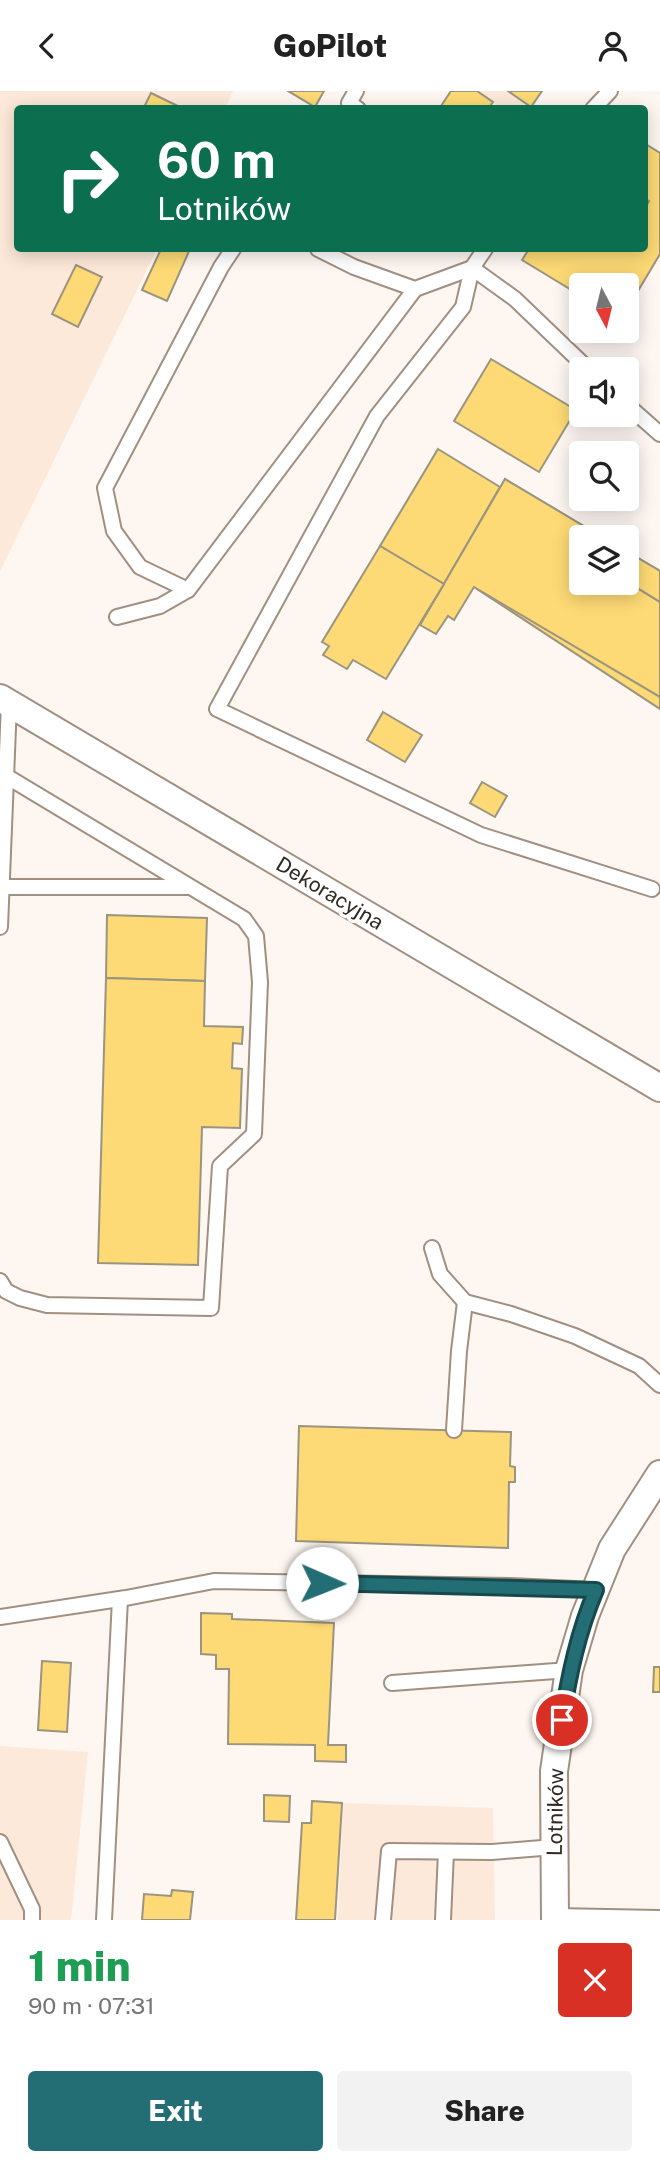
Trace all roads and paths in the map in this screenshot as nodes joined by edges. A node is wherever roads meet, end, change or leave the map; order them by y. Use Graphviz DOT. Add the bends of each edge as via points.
graph roads {
  1 [pos="610,91"];
  2 [pos="597,105"];
  3 [pos="231,252"];
  4 [pos="324,252"];
  5 [pos="483,252"];
  6 [pos="472,268"];
  7 [pos="415,289"];
  8 [pos="575,357"];
  9 [pos="639,415"];
  10 [pos="660,434"];
  11 [pos="188,590"];
  12 [pos="117,617"];
  13 [pos="4,700"];
  14 [pos="6,776"];
  15 [pos="2,887"];
  16 [pos="191,887"];
  17 [pos="652,889"];
  18 [pos="0,927"];
  19 [pos="660,1089"];
  20 [pos="432,1248"];
  21 [pos="0,1281"];
  22 [pos="465,1302"];
  23 [pos="660,1385"];
  24 [pos="454,1430"];
  25 [pos="660,1474"];
  26 [pos="596,1590"];
  27 [pos="120,1599"];
  28 [pos="0,1617"];
  29 [pos="569,1670"];
  30 [pos="393,1683"];
  31 [pos="0,1842"];
  32 [pos="554,1847"];
  33 [pos="446,1852"];
  34 [pos="555,1918"];
  35 [pos="660,1918"];
  36 [pos="32,1920"];
  37 [pos="104,1920"];
  38 [pos="383,1920"];
  39 [pos="443,1920"];
  1 -- 2 [label="lane"];
  3 -- 11 [label="lane" via="105,488 114,530 140,567"];
  4 -- 7 [label="lane"];
  5 -- 6 [label="lane"];
  6 -- 7 [label="lane"];
  6 -- 8 [label="lane" via="515,299"];
  6 -- 17 [label="lane" via="463,307 377,416 217,709 481,835"];
  7 -- 11 [label="lane"];
  9 -- 10 [label="lane"];
  11 -- 12 [label="lane" via="160,606"];
  13 -- 14 [label="lane"];
  13 -- 19 [label="street, Dekoracyjna"];
  14 -- 15 [label="lane"];
  14 -- 16 [label="lane"];
  15 -- 16 [label="lane"];
  15 -- 18 [label="lane"];
  16 -- 21 [label="lane" via="244,919 256,936 260,982 254,1134 220,1165 211,1308 47,1305 6,1291"];
  20 -- 22 [label="lane" via="440,1274"];
  22 -- 23 [label="lane" via="575,1336 639,1366"];
  22 -- 24 [label="lane"];
  25 -- 26 [label="street, Lotników" via="612,1549"];
  26 -- 27 [label="lane" via="214,1580"];
  26 -- 29 [label="street, Lotników"];
  27 -- 28 [label="lane"];
  27 -- 37 [label="lane"];
  29 -- 30 [label="lane"];
  29 -- 32 [label="street, Lotników" via="554,1770"];
  31 -- 36 [label="lane" via="32,1909"];
  32 -- 33 [label="lane"];
  32 -- 34 [label="street, Lotników"];
  33 -- 38 [label="lane" via="389,1851"];
  33 -- 39 [label="lane"];
  34 -- 35 [label="lane"];
}
